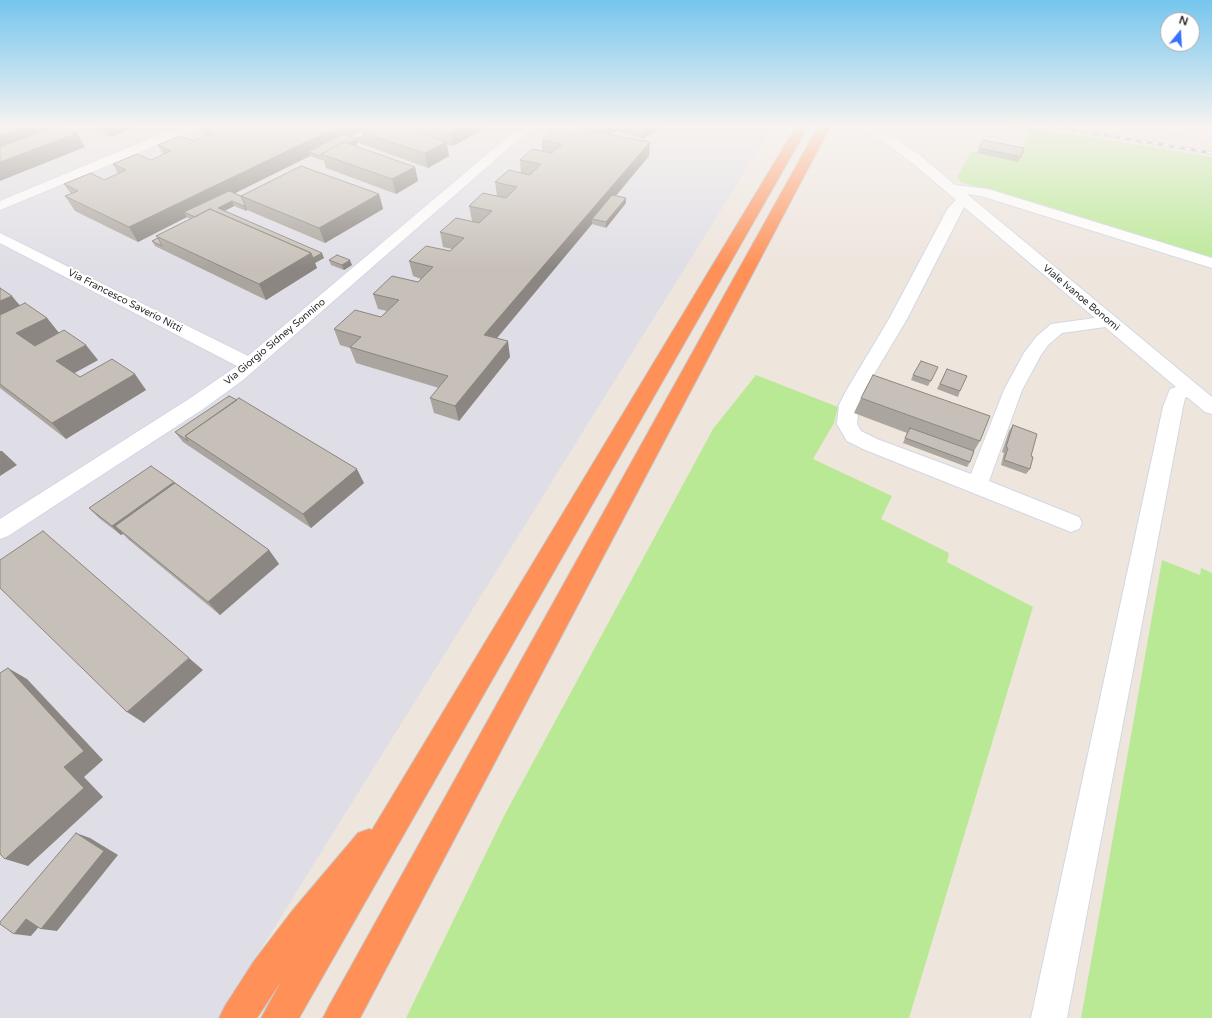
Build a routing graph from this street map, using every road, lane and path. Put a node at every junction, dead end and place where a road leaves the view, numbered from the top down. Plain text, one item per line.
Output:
1 (80, 173) edge
2 (475, 173) edge
3 (785, 173) edge
4 (788, 173) edge
5 (931, 173) edge
6 (950, 188) junction
7 (966, 202) junction
8 (0, 206) edge
9 (0, 237) edge
10 (1212, 263) edge
11 (1109, 321) junction
12 (250, 365) junction
13 (1189, 388) junction
14 (1212, 407) edge
15 (977, 485) junction
16 (1071, 523) dead end
17 (0, 530) edge
18 (431, 760) junction
19 (237, 1018) edge
20 (279, 1018) edge
21 (342, 1018) edge
22 (1049, 1018) edge

1 - 8 street
2 - 12 street, Via Giorgio Sidney Sonnino
3 - 18 highway
4 - 21 highway
5 - 6 street, Viale Ivanoe Bonomi
6 - 7 street, Viale Ivanoe Bonomi
6 - 10 street
7 - 11 street, Viale Ivanoe Bonomi
7 - 15 street
9 - 12 street, Via Francesco Saverio Nitti
11 - 13 street, Viale Ivanoe Bonomi
11 - 15 street
12 - 17 street, Via Giorgio Sidney Sonnino
13 - 14 street, Viale Ivanoe Bonomi
13 - 22 street
15 - 16 street
18 - 19 highway
18 - 20 highway

